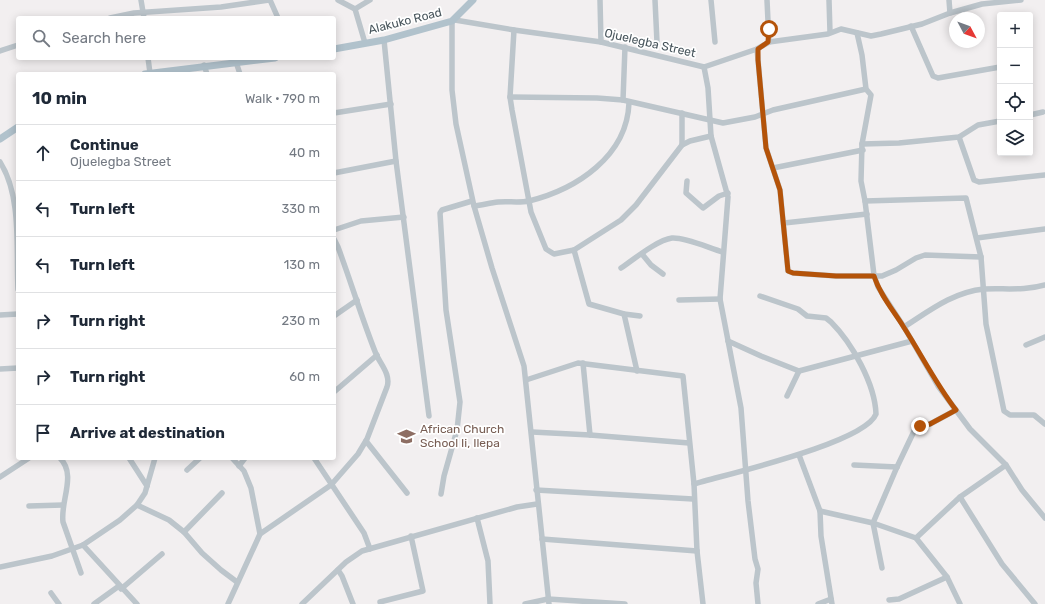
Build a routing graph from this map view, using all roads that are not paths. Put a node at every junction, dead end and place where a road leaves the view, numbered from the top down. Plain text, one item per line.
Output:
1 (141, 0) edge
2 (270, 0) edge
3 (338, 0) edge
4 (370, 0) edge
5 (474, 0) edge
6 (600, 0) edge
7 (655, 0) edge
8 (711, 0) edge
9 (766, 0) edge
10 (829, 0) edge
11 (948, 0) edge
12 (1018, 0) edge
13 (354, 9) junction
14 (950, 12) edge
15 (954, 12) edge
16 (949, 13) edge
17 (143, 15) edge
18 (132, 16) edge
19 (277, 16) edge
20 (454, 20) junction
21 (911, 26) junction
22 (514, 30) junction
23 (830, 32) junction
24 (857, 33) junction
25 (384, 40) junction
26 (601, 42) junction
27 (656, 42) dead end
28 (715, 42) dead end
29 (768, 42) junction
30 (365, 43) junction
31 (16, 46) edge
32 (625, 47) junction
33 (336, 49) edge
34 (758, 49) junction
35 (0, 51) edge
36 (148, 60) edge
37 (256, 60) edge
38 (236, 62) junction
39 (204, 66) junction
40 (704, 67) junction
41 (997, 68) edge
42 (147, 72) edge
43 (161, 72) edge
44 (206, 72) edge
45 (239, 72) edge
46 (866, 89) junction
47 (510, 97) junction
48 (623, 100) junction
49 (629, 103) junction
50 (390, 104) junction
51 (682, 112) junction
52 (1043, 112) dead end
53 (336, 113) edge
54 (763, 114) junction
55 (1033, 114) edge
56 (710, 121) junction
57 (997, 122) edge
58 (16, 128) edge
59 (711, 136) junction
60 (959, 137) junction
61 (0, 139) edge
62 (682, 145) junction
63 (862, 147) junction
64 (396, 161) junction
65 (0, 162) edge
66 (773, 168) junction
67 (336, 173) edge
68 (1045, 175) edge
69 (687, 181) dead end
70 (728, 192) junction
71 (528, 201) junction
72 (865, 201) junction
73 (473, 203) junction
74 (867, 214) junction
75 (404, 217) junction
76 (784, 223) junction
77 (336, 229) edge
78 (1045, 229) edge
79 (16, 232) edge
80 (978, 238) junction
81 (336, 248) edge
82 (574, 250) junction
83 (723, 252) junction
84 (642, 254) junction
85 (981, 256) junction
86 (621, 268) dead end
87 (663, 274) dead end
88 (874, 276) junction
89 (1045, 285) edge
90 (983, 290) junction
91 (760, 296) dead end
92 (357, 300) junction
93 (679, 300) dead end
94 (720, 300) junction
95 (16, 314) edge
96 (624, 314) junction
97 (0, 315) edge
98 (336, 315) edge
99 (640, 316) dead end
100 (904, 327) junction
101 (1045, 337) edge
102 (728, 341) junction
103 (912, 341) junction
104 (1026, 345) dead end
105 (377, 355) junction
106 (855, 356) junction
107 (583, 363) junction
108 (16, 368) edge
109 (0, 369) edge
110 (637, 371) junction
111 (799, 371) junction
112 (526, 380) junction
113 (336, 390) edge
114 (787, 396) dead end
115 (956, 410) junction
116 (429, 416) dead end
117 (1045, 424) edge
118 (532, 432) junction
119 (590, 435) junction
120 (366, 441) junction
121 (689, 443) junction
122 (799, 455) junction
123 (26, 460) edge
124 (61, 460) edge
125 (130, 460) edge
126 (154, 460) edge
127 (198, 460) edge
128 (234, 460) edge
129 (244, 460) edge
130 (315, 460) edge
131 (854, 465) dead end
132 (1006, 465) junction
133 (239, 466) junction
134 (897, 467) junction
135 (747, 468) junction
136 (187, 470) dead end
137 (0, 477) edge
138 (694, 484) junction
139 (331, 485) junction
140 (147, 486) junction
141 (536, 490) junction
142 (222, 493) dead end
143 (407, 493) dead end
144 (441, 494) dead end
145 (960, 497) junction
146 (693, 499) junction
147 (538, 504) junction
148 (63, 505) junction
149 (137, 505) junction
150 (29, 506) dead end
151 (820, 512) junction
152 (477, 518) junction
153 (1045, 518) edge
154 (873, 523) junction
155 (184, 532) junction
156 (260, 534) junction
157 (411, 536) junction
158 (916, 538) junction
159 (542, 539) junction
160 (83, 545) junction
161 (71, 549) junction
162 (370, 549) junction
163 (696, 550) junction
164 (162, 554) dead end
165 (0, 567) edge
166 (882, 568) dead end
167 (338, 570) junction
168 (80, 572) dead end
169 (947, 576) junction
170 (237, 582) junction
171 (120, 587) junction
172 (51, 593) dead end
173 (889, 600) dead end
174 (380, 602) dead end
175 (548, 602) edge
176 (832, 602) edge
177 (59, 604) edge
178 (94, 604) edge
179 (137, 604) edge
180 (228, 604) edge
181 (302, 604) edge
182 (353, 604) edge
183 (490, 604) edge
184 (525, 604) edge
185 (608, 604) edge
186 (625, 604) edge
187 (703, 604) edge
188 (758, 604) edge
189 (818, 604) edge
190 (960, 604) edge
191 (1035, 604) edge

1 - 17 street
2 - 17 street
2 - 19 street
3 - 13 street
4 - 13 street
5 - 20 main road, Alakuko Road
6 - 26 street
7 - 27 street
8 - 28 street
9 - 29 street
10 - 23 street
11 - 14 street
12 - 15 street, Ojuelegba Street
13 - 30 street
16 - 21 street, Ojuelegba Street
17 - 18 street
20 - 22 street, Ojuelegba Street
20 - 25 main road, Alakuko Road
20 - 73 street
21 - 24 street, Ojuelegba Street
21 - 41 street
22 - 26 street, Ojuelegba Street
22 - 47 street
23 - 24 street, Ojuelegba Street
23 - 29 street, Ojuelegba Street
24 - 46 street
25 - 30 main road, Alakuko Road
25 - 50 street
26 - 32 street, Ojuelegba Street
29 - 34 street, Ojuelegba Street
30 - 33 main road, Alakuko Road
31 - 35 street
32 - 40 street, Ojuelegba Street
32 - 48 street
34 - 40 street, Ojuelegba Street
34 - 54 street
36 - 42 street
37 - 38 main road
38 - 39 main road
38 - 45 street
39 - 43 main road
39 - 44 street
40 - 56 street
46 - 54 street
46 - 63 street
47 - 48 street
47 - 71 street
48 - 49 street
49 - 51 street
49 - 71 street
50 - 53 street
50 - 64 street
51 - 56 street
51 - 62 street
52 - 55 street
54 - 56 street
54 - 66 street
56 - 59 street
57 - 60 street
58 - 61 main road
59 - 62 street
59 - 70 street
60 - 63 street
60 - 68 street
62 - 82 street
63 - 66 street
63 - 72 street
64 - 67 street
64 - 75 street
65 - 79 street
66 - 76 street
69 - 70 street
70 - 83 street
71 - 73 street
71 - 82 street
72 - 74 street
72 - 80 street
73 - 112 street
73 - 144 street
74 - 76 street
74 - 88 street
75 - 77 street
75 - 116 street
76 - 88 street
78 - 80 street
80 - 85 street
81 - 92 street
82 - 96 street
83 - 84 street
83 - 94 street
84 - 86 street
84 - 87 street
85 - 88 street
85 - 90 street
88 - 100 street
89 - 90 street
90 - 100 street
90 - 117 street
91 - 106 street
92 - 98 street
92 - 105 street
93 - 94 street
94 - 102 street
95 - 97 street
96 - 99 street
96 - 110 street
100 - 103 street
101 - 104 street
102 - 111 street
102 - 135 street
103 - 106 street
103 - 115 street
105 - 113 street
105 - 120 street
106 - 111 street
106 - 122 street
107 - 110 street
107 - 112 street
107 - 119 street
108 - 109 street
110 - 121 street
111 - 114 street
112 - 118 street
115 - 132 street
115 - 134 street
118 - 119 street
118 - 141 street
119 - 121 street
120 - 139 street
120 - 143 street
121 - 138 street
122 - 135 street
122 - 151 street
123 - 137 street
124 - 148 street
125 - 140 street
126 - 140 street
127 - 136 street
128 - 133 street
129 - 133 street
130 - 139 street
131 - 134 street
132 - 145 street
132 - 153 street
133 - 156 street
134 - 154 street
135 - 138 street
135 - 188 street
138 - 146 street
139 - 156 street
139 - 162 street
140 - 149 street
141 - 146 street
141 - 147 street
142 - 155 street
145 - 158 street
145 - 191 street
146 - 163 street
147 - 152 street
147 - 159 street
148 - 150 street
148 - 161 street
149 - 155 street
149 - 160 street
151 - 154 street
151 - 176 street
152 - 157 street
152 - 183 street
154 - 158 street
154 - 166 street
155 - 170 street
156 - 170 street
157 - 162 street
157 - 174 street
158 - 169 street
159 - 163 street
159 - 175 street
160 - 161 street
160 - 171 street
161 - 165 street
161 - 168 street
162 - 167 street
163 - 187 street
164 - 171 street
167 - 181 street
167 - 182 street
169 - 173 street
169 - 190 street
170 - 180 street
171 - 178 street
171 - 179 street
172 - 177 street
175 - 184 street
175 - 185 street
176 - 189 street
185 - 186 street

